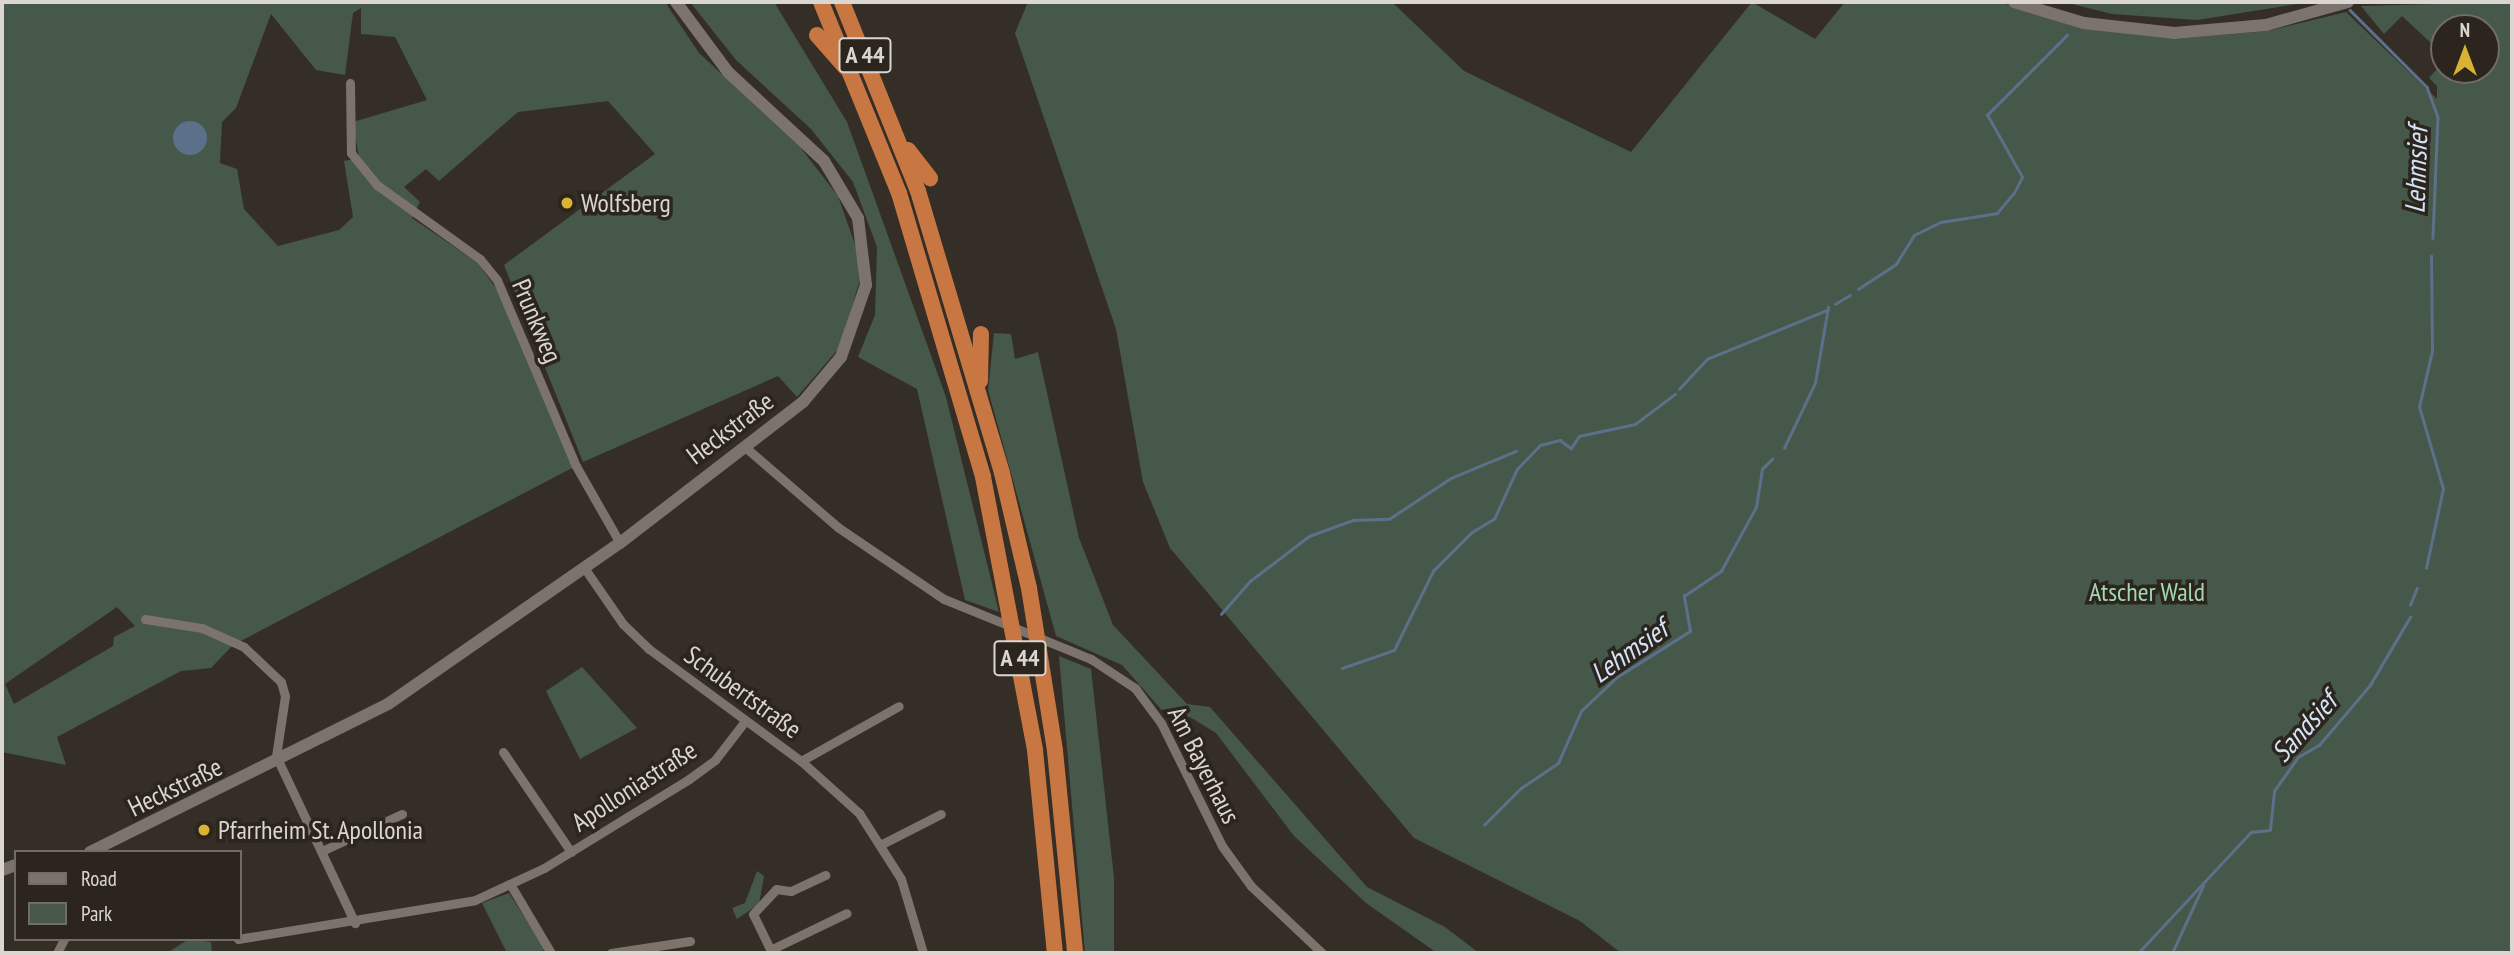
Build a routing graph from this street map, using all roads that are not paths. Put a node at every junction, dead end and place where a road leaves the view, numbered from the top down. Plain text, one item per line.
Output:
1 (676, 2) edge
2 (821, 2) edge
3 (842, 2) edge
4 (2014, 2) edge
5 (2348, 2) edge
6 (817, 35) dead end
7 (854, 76) junction
8 (351, 82) dead end
9 (896, 134) junction
10 (930, 178) dead end
11 (981, 334) dead end
12 (979, 391) junction
13 (745, 447) junction
14 (620, 543) junction
15 (585, 569) junction
16 (145, 619) dead end
17 (899, 706) dead end
18 (745, 721) junction
19 (503, 752) dead end
20 (801, 761) junction
21 (279, 762) junction
22 (402, 814) dead end
23 (941, 814) dead end
24 (882, 844) junction
25 (94, 850) edge
26 (324, 850) junction
27 (571, 852) junction
28 (826, 874) dead end
29 (510, 884) junction
30 (847, 913) dead end
31 (355, 923) junction
32 (242, 938) edge
33 (690, 941) dead end
34 (771, 951) edge
35 (551, 953) edge
36 (611, 953) edge
37 (923, 953) edge
38 (1055, 953) edge
39 (1075, 953) edge
40 (1322, 953) edge

1 - 13 main road, Heckstraße
2 - 7 highway, A 44
3 - 9 highway, A 44
4 - 5 main road
6 - 7 highway
7 - 38 highway, A 44
8 - 14 street, Prunkweg
9 - 10 highway
9 - 12 highway, A 44
11 - 12 highway
12 - 39 highway, A 44
13 - 14 main road, Heckstraße
13 - 40 street, Am Bayerhaus
14 - 15 main road, Heckstraße
15 - 18 street, Schubertstraße
15 - 21 main road, Heckstraße
16 - 21 street
17 - 20 street
18 - 20 street, Schubertstraße
18 - 27 street, Apolloniastraße
19 - 27 street, Apolloniastraße
20 - 24 street, Schubertstraße
21 - 25 main road, Heckstraße
21 - 26 street
22 - 26 street
23 - 24 street
24 - 37 street, Schubertstraße
26 - 31 street
27 - 29 street, Apolloniastraße
28 - 34 street
29 - 31 street, Apolloniastraße
29 - 35 street
30 - 34 street
31 - 32 street, Apolloniastraße
33 - 36 street

